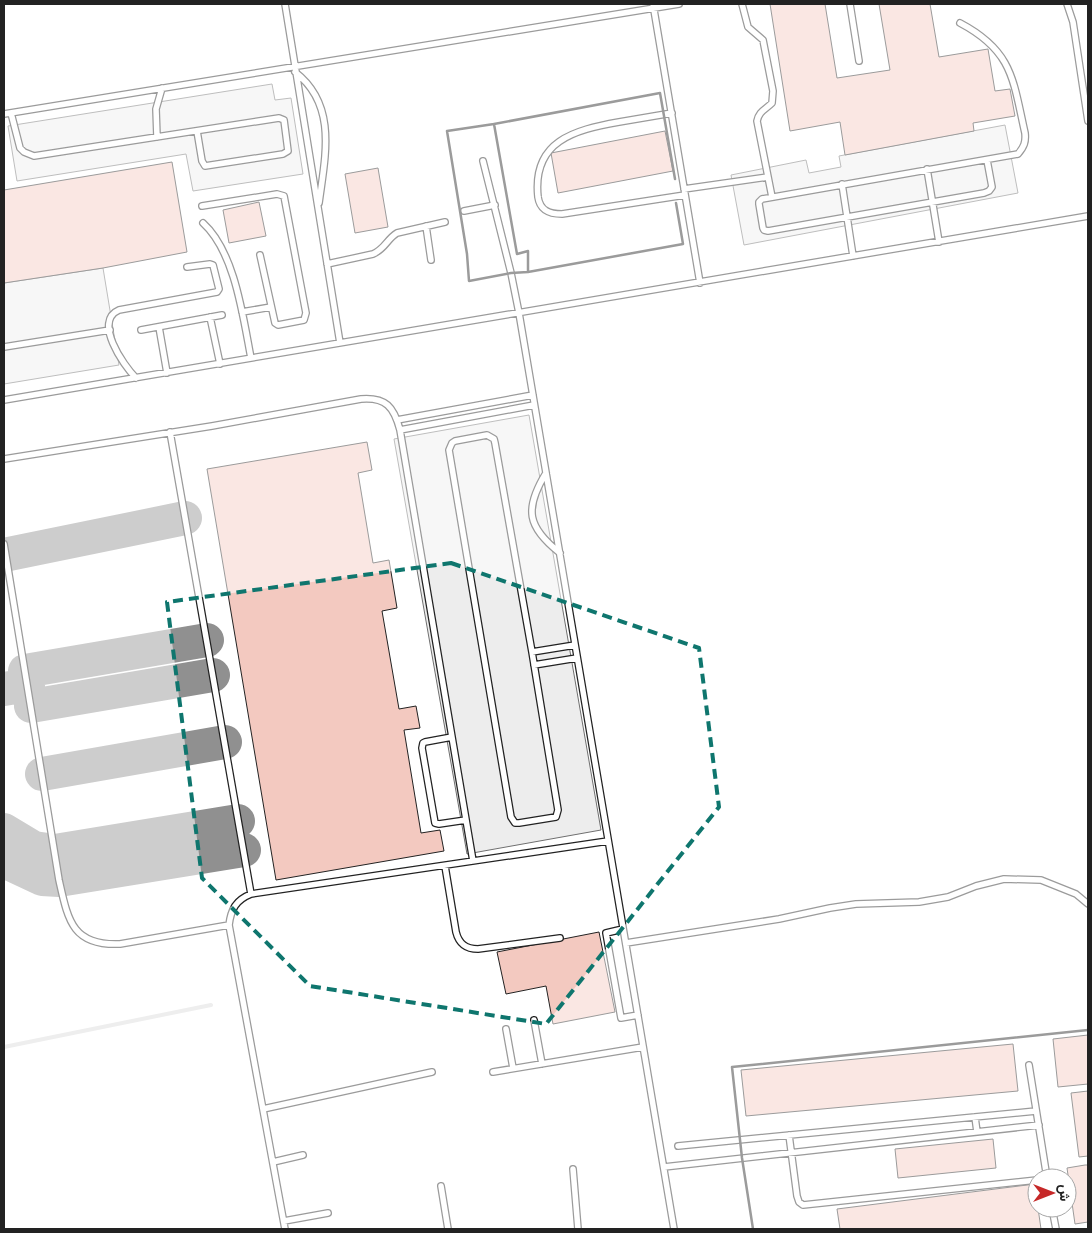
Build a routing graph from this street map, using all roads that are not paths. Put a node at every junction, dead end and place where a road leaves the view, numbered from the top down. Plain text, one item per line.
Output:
1 (285, 4) edge
2 (679, 4) edge
3 (742, 4) edge
4 (850, 4) edge
5 (1068, 4) edge
6 (653, 6) edge
7 (960, 23) dead end
8 (859, 61) dead end
9 (295, 69) junction
10 (162, 88) junction
11 (11, 113) junction
12 (672, 113) junction
13 (4, 114) edge
14 (1088, 120) edge
15 (197, 131) junction
16 (157, 137) junction
17 (987, 160) junction
18 (483, 161) dead end
19 (927, 170) junction
20 (768, 177) junction
21 (842, 184) junction
22 (685, 192) junction
23 (772, 197) junction
24 (932, 202) junction
25 (494, 205) junction
26 (202, 206) dead end
27 (318, 210) junction
28 (464, 211) dead end
29 (1088, 216) edge
30 (847, 217) junction
31 (445, 222) dead end
32 (203, 223) dead end
33 (426, 226) junction
34 (939, 242) junction
35 (260, 255) dead end
36 (853, 256) junction
37 (431, 260) dead end
38 (327, 264) junction
39 (187, 267) dead end
40 (700, 282) junction
41 (270, 307) junction
42 (242, 312) junction
43 (519, 313) junction
44 (222, 315) dead end
45 (210, 317) junction
46 (158, 327) junction
47 (110, 330) junction
48 (141, 330) dead end
49 (340, 343) junction
50 (4, 347) edge
51 (251, 358) junction
52 (220, 364) junction
53 (166, 372) junction
54 (136, 378) junction
55 (532, 394) junction
56 (4, 400) edge
57 (534, 405) junction
58 (397, 420) junction
59 (400, 430) junction
60 (170, 432) junction
61 (4, 459) edge
62 (546, 473) junction
63 (4, 544) edge
64 (560, 553) junction
65 (575, 645) junction
66 (532, 652) junction
67 (577, 658) junction
68 (534, 665) junction
69 (452, 738) junction
70 (466, 820) junction
71 (608, 842) junction
72 (474, 862) junction
73 (445, 866) junction
74 (251, 894) junction
75 (1088, 904) edge
76 (229, 925) junction
77 (623, 929) junction
78 (560, 938) dead end
79 (626, 943) junction
80 (638, 1016) junction
81 (534, 1020) dead end
82 (506, 1029) dead end
83 (644, 1047) junction
84 (542, 1064) junction
85 (1029, 1064) dead end
86 (513, 1068) junction
87 (432, 1072) dead end
88 (493, 1072) dead end
89 (263, 1109) junction
90 (1036, 1111) junction
91 (975, 1117) junction
92 (1039, 1125) junction
93 (977, 1132) junction
94 (789, 1135) junction
95 (678, 1146) dead end
96 (792, 1152) junction
97 (303, 1155) dead end
98 (273, 1162) junction
99 (573, 1168) dead end
100 (664, 1168) junction
101 (1045, 1168) edge
102 (1027, 1181) edge
103 (441, 1186) dead end
104 (328, 1212) dead end
105 (284, 1221) junction
106 (285, 1229) edge
107 (448, 1229) edge
108 (578, 1229) edge
109 (674, 1229) edge

1 - 9 lane
2 - 6 lane
3 - 20 lane
4 - 8 lane
5 - 14 lane
6 - 9 lane
6 - 12 lane
7 - 17 lane
9 - 10 lane
9 - 27 lane
9 - 27 lane
10 - 11 lane
10 - 16 lane
11 - 13 lane
11 - 16 lane
12 - 22 lane
12 - 22 lane
15 - 15 lane
15 - 16 lane
17 - 19 lane
17 - 24 lane
18 - 25 lane
19 - 21 lane
19 - 24 lane
20 - 22 lane
20 - 23 lane
21 - 23 lane
21 - 30 lane
22 - 40 lane
23 - 30 lane
24 - 30 lane
24 - 34 lane
25 - 28 lane
25 - 43 lane
26 - 41 lane
27 - 38 lane
29 - 34 lane
30 - 36 lane
31 - 33 lane
32 - 42 lane
33 - 37 lane
33 - 38 lane
34 - 36 lane
35 - 41 lane
36 - 40 lane
38 - 49 lane
39 - 47 lane
40 - 43 lane
41 - 42 lane
42 - 51 lane
43 - 49 lane
43 - 55 lane
44 - 45 lane
45 - 46 lane
45 - 52 lane
46 - 48 lane
46 - 53 lane
47 - 50 lane
47 - 54 lane
49 - 51 lane
51 - 52 lane
52 - 53 lane
53 - 54 lane
54 - 56 lane
55 - 57 lane
55 - 58 lane
57 - 59 lane
57 - 62 lane
58 - 59 lane
58 - 60 lane
59 - 69 lane
60 - 61 lane
60 - 74 lane
62 - 64 lane
62 - 64 lane
63 - 76 lane
64 - 65 lane
65 - 66 lane
65 - 67 lane
66 - 68 lane
66 - 68 lane
67 - 68 lane
67 - 71 lane
69 - 70 lane
69 - 70 lane
70 - 72 lane
71 - 72 lane
71 - 77 lane
72 - 73 lane
73 - 74 lane
73 - 78 lane
74 - 76 lane
75 - 79 lane
76 - 89 lane
77 - 79 lane
77 - 80 lane
79 - 80 lane
80 - 83 lane
81 - 84 lane
82 - 86 lane
83 - 84 lane
83 - 100 lane
84 - 86 lane
85 - 90 lane
86 - 88 lane
87 - 89 lane
89 - 98 lane
90 - 91 lane
90 - 92 lane
91 - 93 lane
91 - 94 lane
92 - 93 lane
92 - 101 lane
93 - 96 lane
94 - 95 lane
94 - 96 lane
96 - 100 lane
96 - 102 lane
97 - 98 lane
98 - 105 lane
99 - 108 lane
100 - 109 lane
103 - 107 lane
104 - 105 lane
105 - 106 lane

